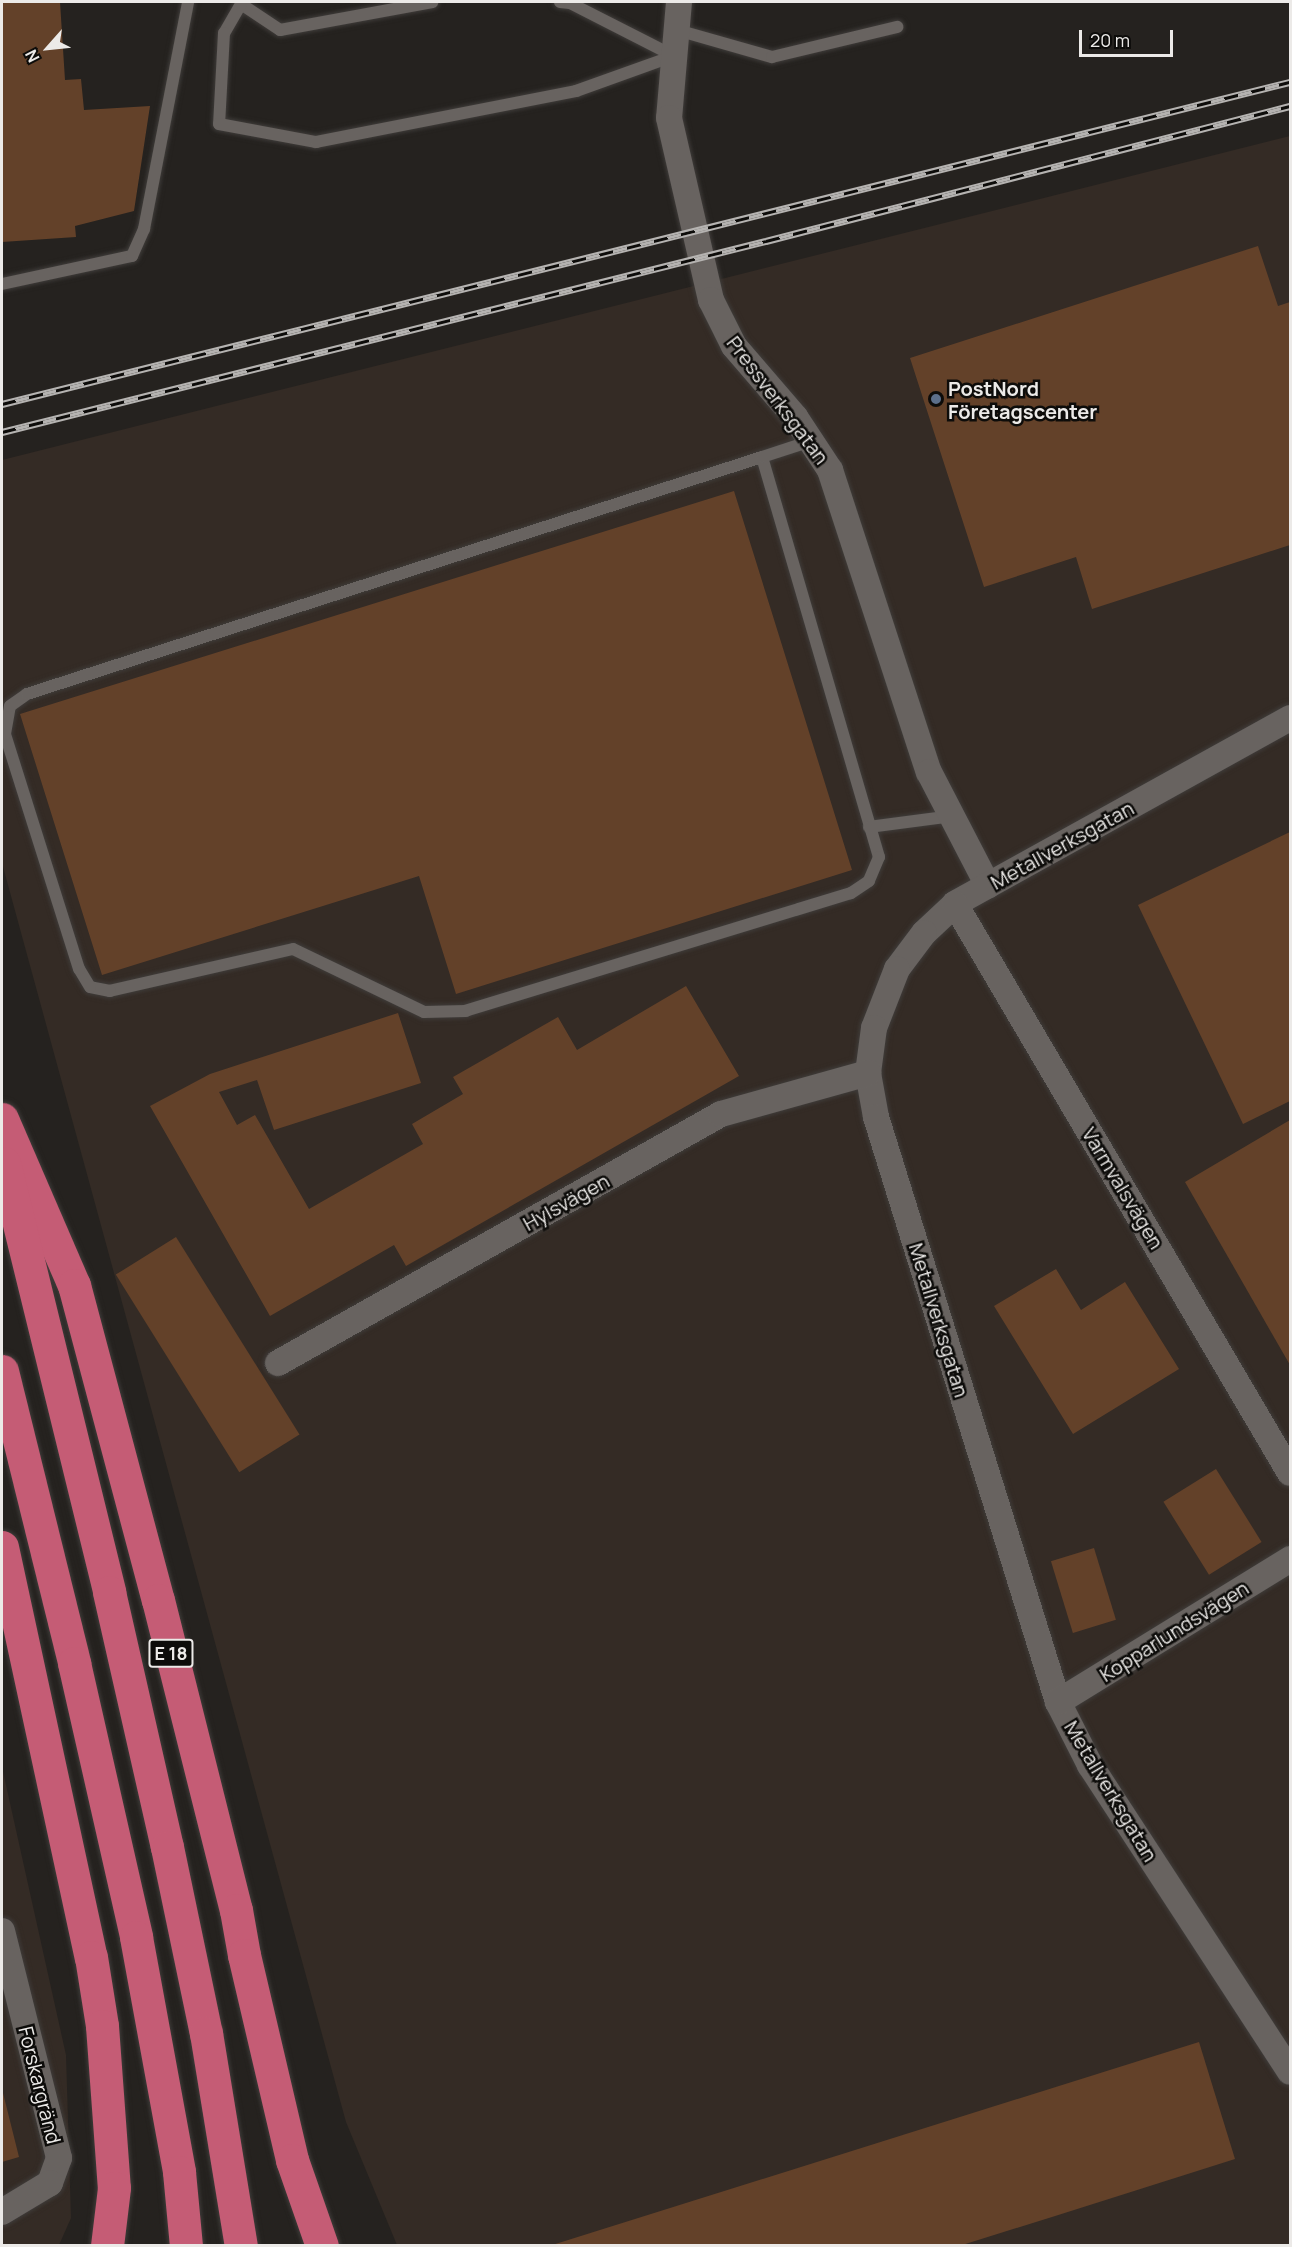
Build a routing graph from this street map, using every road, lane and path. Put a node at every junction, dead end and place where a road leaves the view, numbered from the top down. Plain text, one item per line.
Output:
1 (188, 2) edge
2 (432, 2) edge
3 (560, 2) edge
4 (679, 2) edge
5 (242, 3) edge
6 (897, 27) dead end
7 (677, 30) junction
8 (674, 56) junction
9 (2, 284) edge
10 (811, 441) junction
11 (762, 457) junction
12 (1290, 718) edge
13 (952, 816) junction
14 (869, 827) junction
15 (988, 886) junction
16 (955, 904) junction
17 (868, 1073) junction
18 (2, 1119) edge
19 (2, 1154) edge
20 (278, 1364) dead end
21 (2, 1371) edge
22 (1290, 1473) edge
23 (2, 1546) edge
24 (1290, 1559) edge
25 (1058, 1702) junction
26 (2, 1931) edge
27 (1290, 2072) edge
28 (2, 2212) edge
29 (107, 2246) edge
30 (186, 2246) edge
31 (241, 2246) edge
32 (322, 2246) edge

1 - 9 lane
2 - 5 lane
3 - 8 lane
4 - 7 street, Pressverksgatan
5 - 8 lane
6 - 7 lane
7 - 8 street, Pressverksgatan
8 - 10 street, Pressverksgatan
10 - 11 lane
10 - 13 street, Pressverksgatan
11 - 14 lane
11 - 14 lane
12 - 15 street, Metallverksgatan
13 - 14 lane
13 - 15 street, Pressverksgatan
15 - 16 street, Metallverksgatan
16 - 17 street, Metallverksgatan
16 - 22 street, Varmvalsvägen
17 - 20 street, Hylsvägen
17 - 25 street, Metallverksgatan
18 - 32 highway, E 18
19 - 31 highway, E 18
21 - 30 highway
23 - 29 highway
24 - 25 street, Kopparlundsvägen
25 - 27 street, Metallverksgatan
26 - 28 street, Forskargränd

